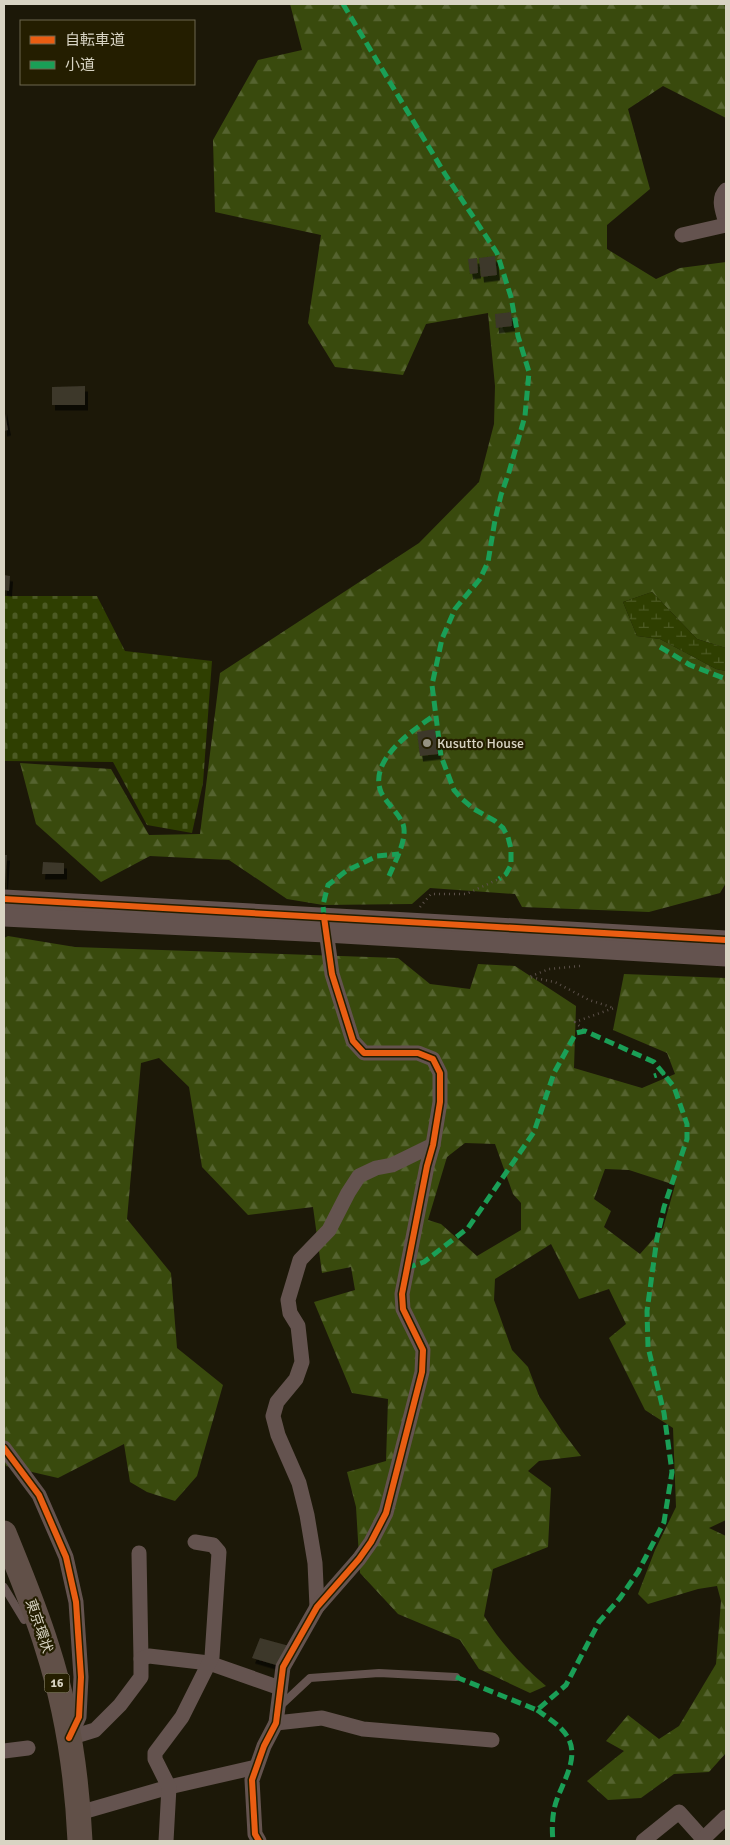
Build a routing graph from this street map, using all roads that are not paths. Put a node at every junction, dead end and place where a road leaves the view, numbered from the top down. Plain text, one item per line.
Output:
1 (726, 190) edge
2 (726, 224) edge
3 (682, 235) dead end
4 (4, 899) edge
5 (4, 917) edge
6 (325, 925) junction
7 (726, 940) edge
8 (726, 956) edge
9 (433, 1145) junction
10 (4, 1448) edge
11 (4, 1533) edge
12 (195, 1542) dead end
13 (139, 1553) dead end
14 (4, 1587) edge
15 (318, 1607) junction
16 (37, 1617) junction
17 (141, 1659) junction
18 (209, 1663) junction
19 (456, 1677) dead end
20 (280, 1688) junction
21 (277, 1716) junction
22 (69, 1738) junction
23 (492, 1740) dead end
24 (28, 1748) dead end
25 (4, 1751) edge
26 (256, 1767) junction
27 (169, 1787) junction
28 (79, 1812) junction
29 (726, 1817) edge
30 (704, 1840) edge
31 (80, 1841) edge
32 (166, 1841) edge
33 (259, 1841) edge
34 (643, 1841) edge

1 - 2 street
2 - 3 street
4 - 6 street
5 - 6 street
6 - 7 street
6 - 8 street
6 - 9 street
9 - 15 street
9 - 15 street
10 - 22 street
11 - 16 highway, 東京環状 / 16
12 - 18 street
13 - 17 street
14 - 16 lane
15 - 20 street
16 - 22 highway, 東京環状 / 16
17 - 18 street
17 - 22 street
18 - 20 street
18 - 27 street
19 - 21 lane
20 - 21 street
21 - 23 street
21 - 26 street
22 - 28 highway, 東京環状 / 16
24 - 25 street
26 - 27 street
26 - 33 street
27 - 28 street
27 - 32 street
28 - 31 highway, 東京環状 / 16
29 - 30 street
30 - 34 street

